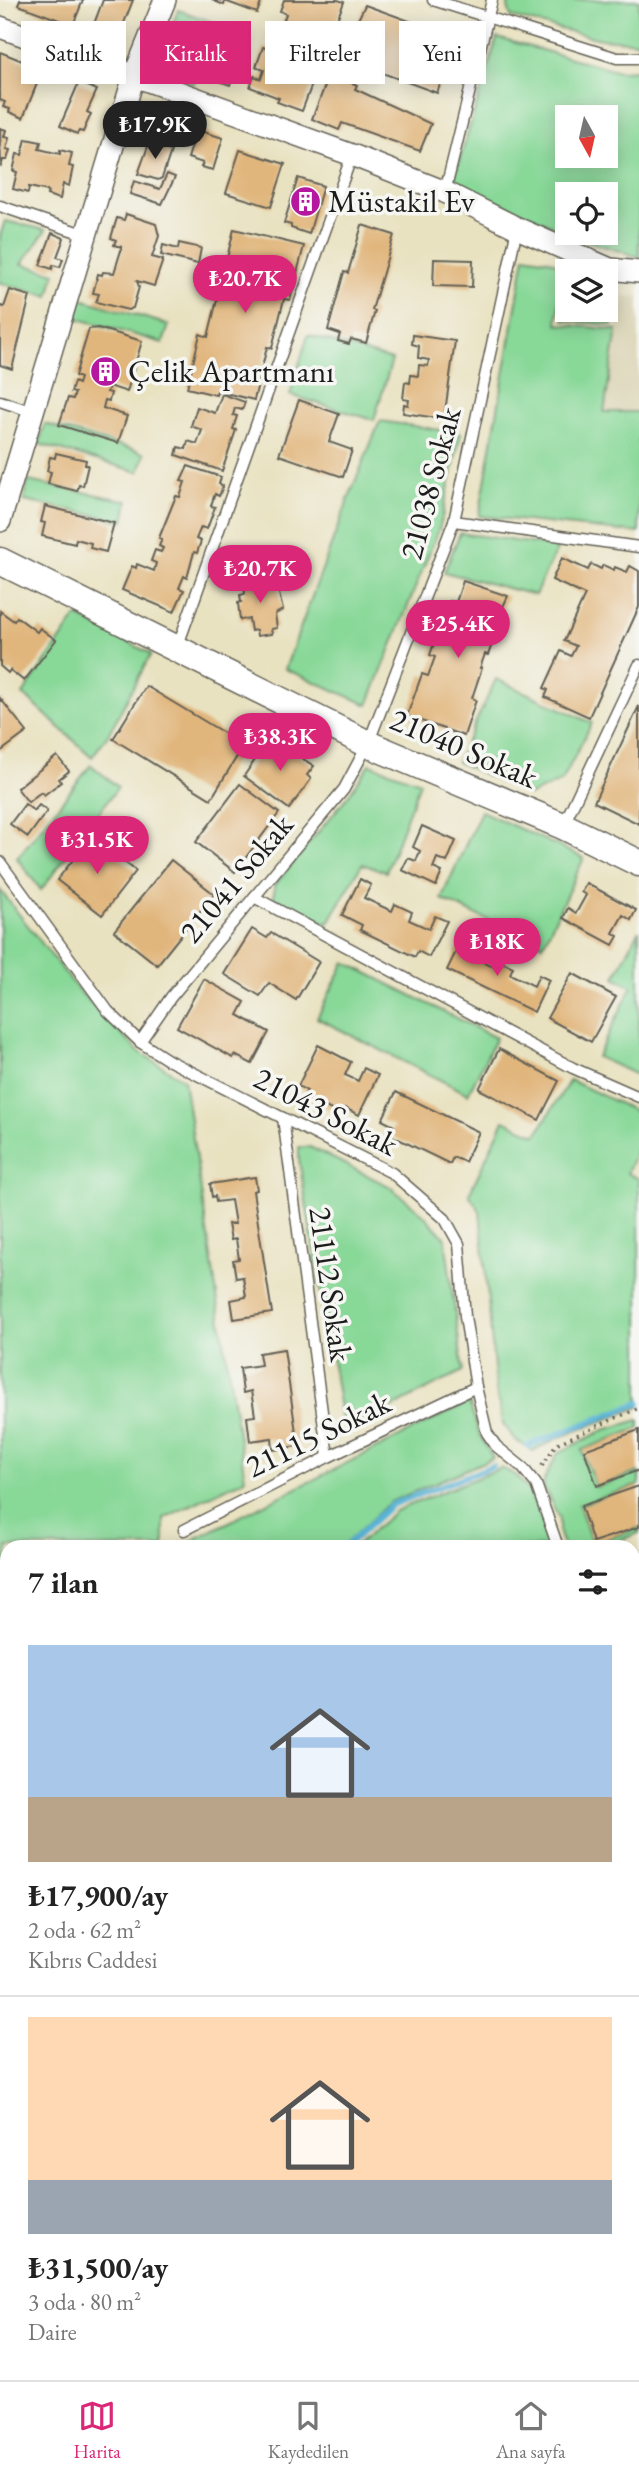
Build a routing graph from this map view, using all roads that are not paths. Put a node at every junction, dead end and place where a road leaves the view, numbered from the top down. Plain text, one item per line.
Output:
1 (165, 0) edge
2 (433, 0) edge
3 (492, 0) edge
4 (487, 18) junction
5 (0, 27) edge
6 (639, 58) edge
7 (134, 76) junction
8 (352, 155) junction
9 (445, 192) junction
10 (0, 206) edge
11 (517, 228) junction
12 (86, 235) junction
13 (639, 272) edge
14 (0, 401) edge
15 (33, 412) junction
16 (454, 521) junction
17 (0, 522) edge
18 (639, 547) edge
19 (0, 561) edge
20 (176, 650) junction
21 (639, 665) edge
22 (368, 744) junction
23 (563, 827) junction
24 (0, 862) edge
25 (639, 863) edge
26 (254, 897) junction
27 (140, 1042) junction
28 (639, 1097) edge
29 (283, 1118) junction
30 (476, 1387) junction
31 (328, 1457) junction
32 (184, 1530) dead end
33 (556, 1540) edge

1 - 7 street
2 - 4 lane
3 - 4 lane
4 - 6 lane
4 - 9 lane
5 - 7 street
7 - 8 street
7 - 12 street
8 - 9 street
8 - 20 lane
9 - 11 street
10 - 12 lane
11 - 13 street
11 - 16 lane, 21038 Sokak
12 - 15 street
14 - 15 lane
15 - 17 street
16 - 18 lane
16 - 22 lane, 21038 Sokak
19 - 20 street, 21040 Sokak
20 - 22 street, 21040 Sokak
21 - 23 lane
22 - 23 street, 21040 Sokak
22 - 26 lane, 21041 Sokak
23 - 25 street, 21040 Sokak
24 - 27 lane, 21043 Sokak
26 - 27 lane, 21041 Sokak
26 - 28 lane
27 - 29 lane, 21043 Sokak
29 - 30 lane, 21043 Sokak
29 - 31 lane, 21112 Sokak
30 - 31 lane, 21115 Sokak
30 - 33 lane, 21043 Sokak
31 - 32 lane, 21115 Sokak

